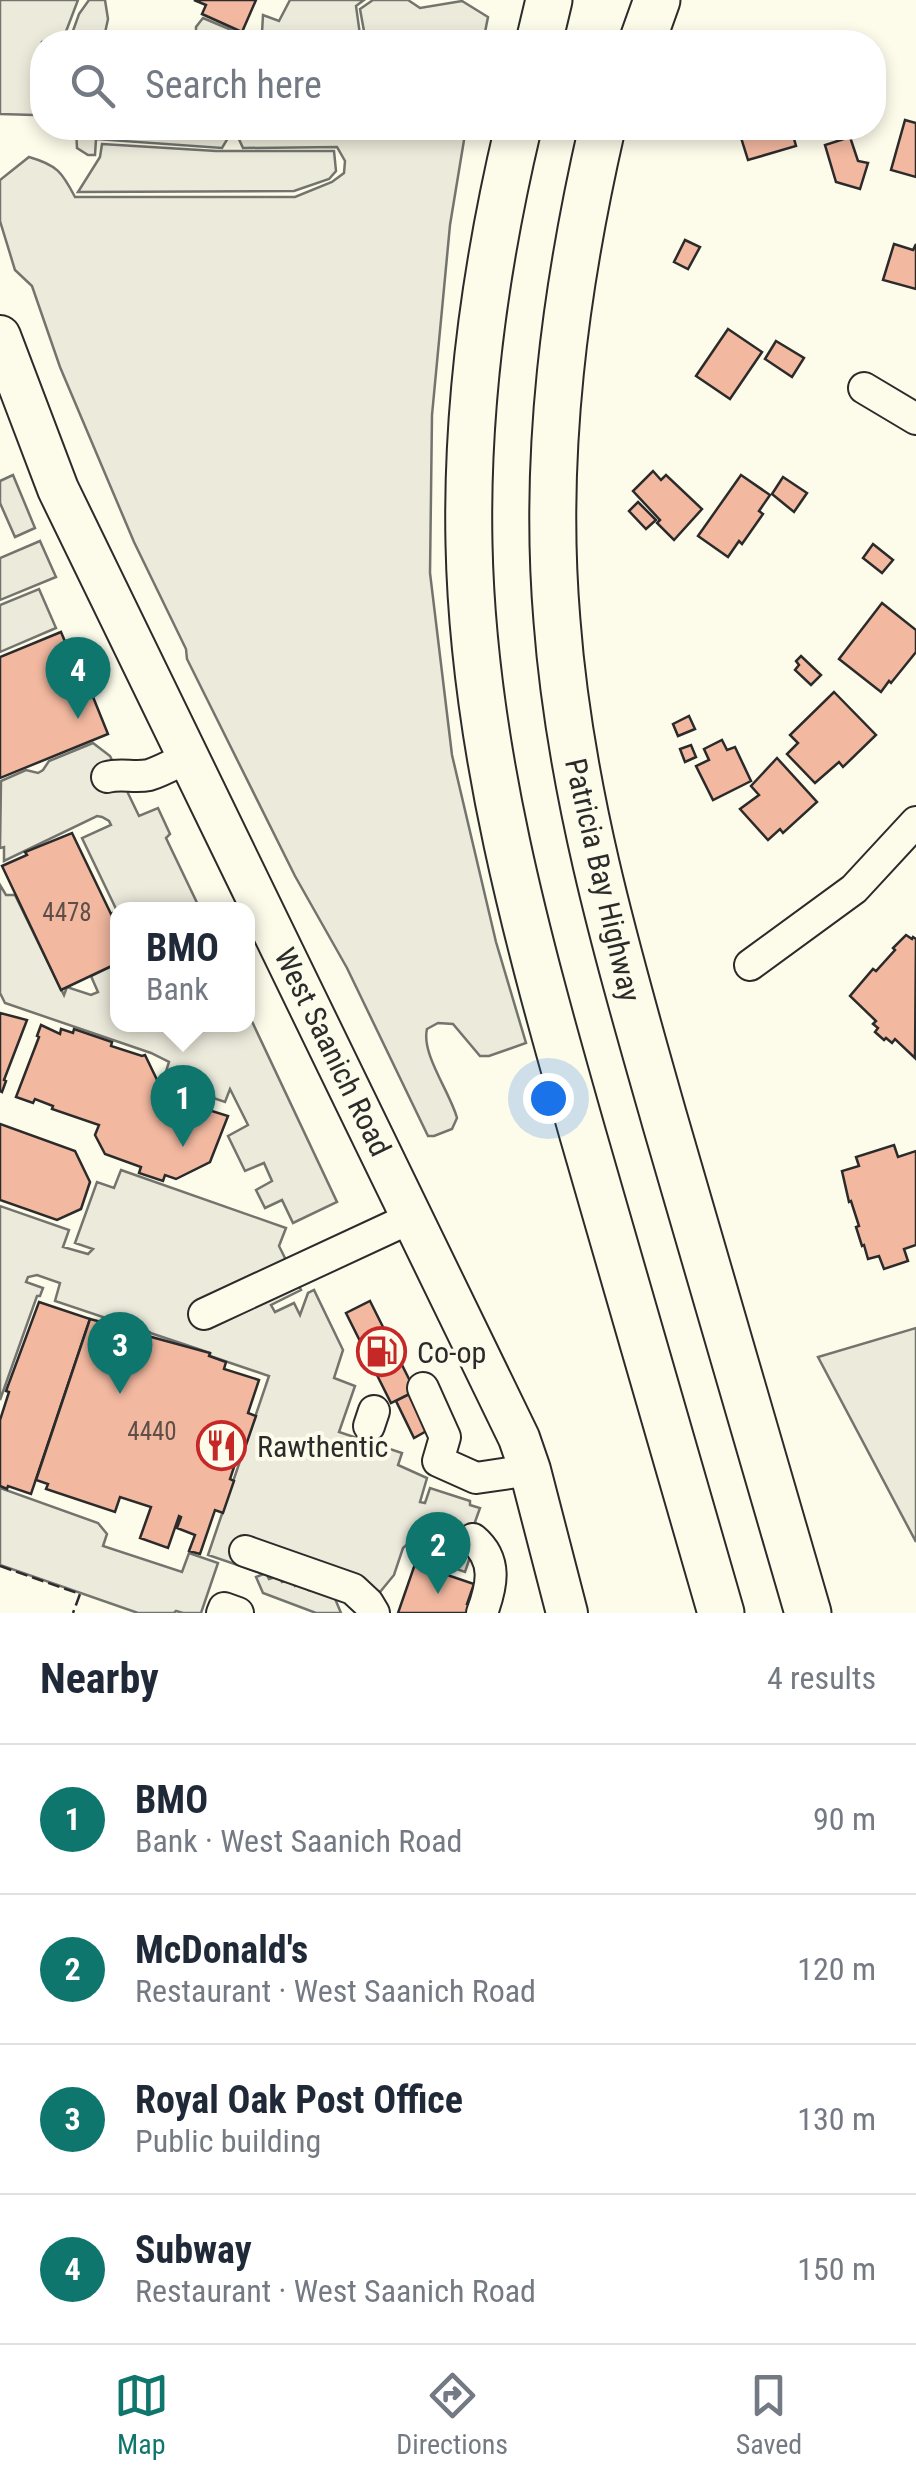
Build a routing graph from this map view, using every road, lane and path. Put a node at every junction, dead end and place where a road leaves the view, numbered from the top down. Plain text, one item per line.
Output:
1 (520, 0) edge
2 (549, 0) edge
3 (634, 0) edge
4 (657, 0) edge
5 (513, 30) edge
6 (541, 30) edge
7 (626, 30) edge
8 (646, 30) edge
9 (490, 140) edge
10 (516, 140) edge
11 (599, 140) edge
12 (606, 140) edge
13 (588, 188) junction
14 (0, 336) edge
15 (864, 388) dead end
16 (916, 419) edge
17 (474, 638) junction
18 (188, 758) junction
19 (107, 777) dead end
20 (916, 822) edge
21 (750, 965) dead end
22 (414, 1216) junction
23 (204, 1314) dead end
24 (422, 1388) dead end
25 (530, 1470) junction
26 (473, 1539) dead end
27 (244, 1551) dead end
28 (809, 1600) edge
29 (222, 1613) edge
30 (238, 1613) edge
31 (374, 1613) edge
32 (482, 1613) edge
33 (567, 1613) edge
34 (721, 1613) edge

1 - 5 highway
2 - 6 highway
3 - 7 highway
4 - 8 highway
9 - 17 highway
10 - 17 highway
11 - 13 highway, Patricia Bay Highway
12 - 13 highway
13 - 28 highway, Patricia Bay Highway
14 - 18 main road, West Saanich Road
15 - 16 street
17 - 34 highway
18 - 19 street
18 - 22 main road, West Saanich Road
20 - 21 street
22 - 23 street
22 - 25 main road, West Saanich Road
24 - 25 street
25 - 33 main road, West Saanich Road
26 - 32 street
27 - 31 street
29 - 30 street

